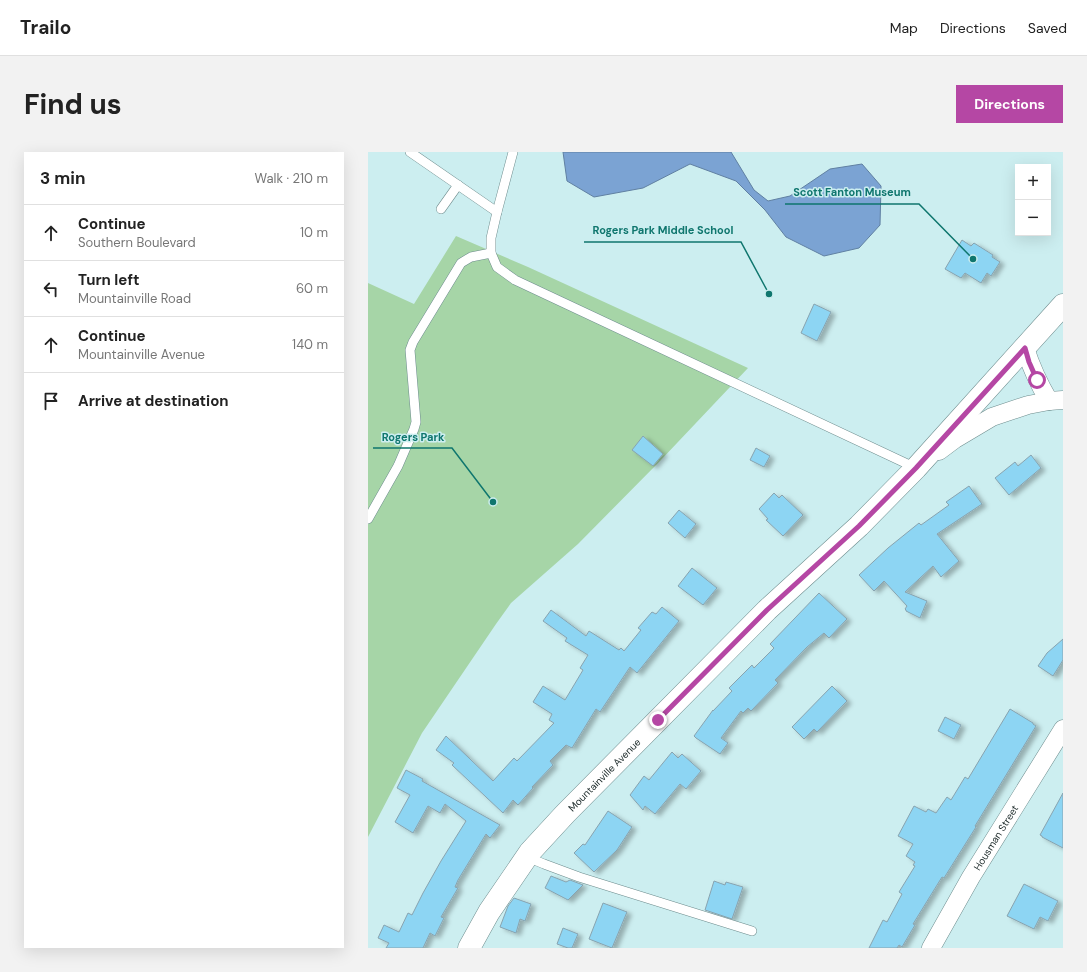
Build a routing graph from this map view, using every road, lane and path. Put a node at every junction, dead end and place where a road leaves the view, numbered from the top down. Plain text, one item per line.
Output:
1 (410, 152) edge
2 (513, 152) edge
3 (458, 185) junction
4 (441, 209) dead end
5 (497, 212) junction
6 (491, 253) junction
7 (1063, 305) edge
8 (1025, 348) junction
9 (1056, 401) edge
10 (916, 468) junction
11 (368, 519) edge
12 (1063, 729) edge
13 (527, 857) junction
14 (752, 931) dead end
15 (469, 948) edge
16 (931, 948) edge

1 - 3 lane
2 - 5 lane
3 - 4 lane
3 - 5 lane
5 - 6 lane
6 - 10 lane
6 - 11 lane
7 - 8 street, Mountainville Avenue
8 - 9 street
8 - 10 street, Mountainville Avenue
9 - 10 street
10 - 13 street, Mountainville Avenue
12 - 16 street, Housman Street
13 - 14 lane
13 - 15 street, Mountainville Avenue

